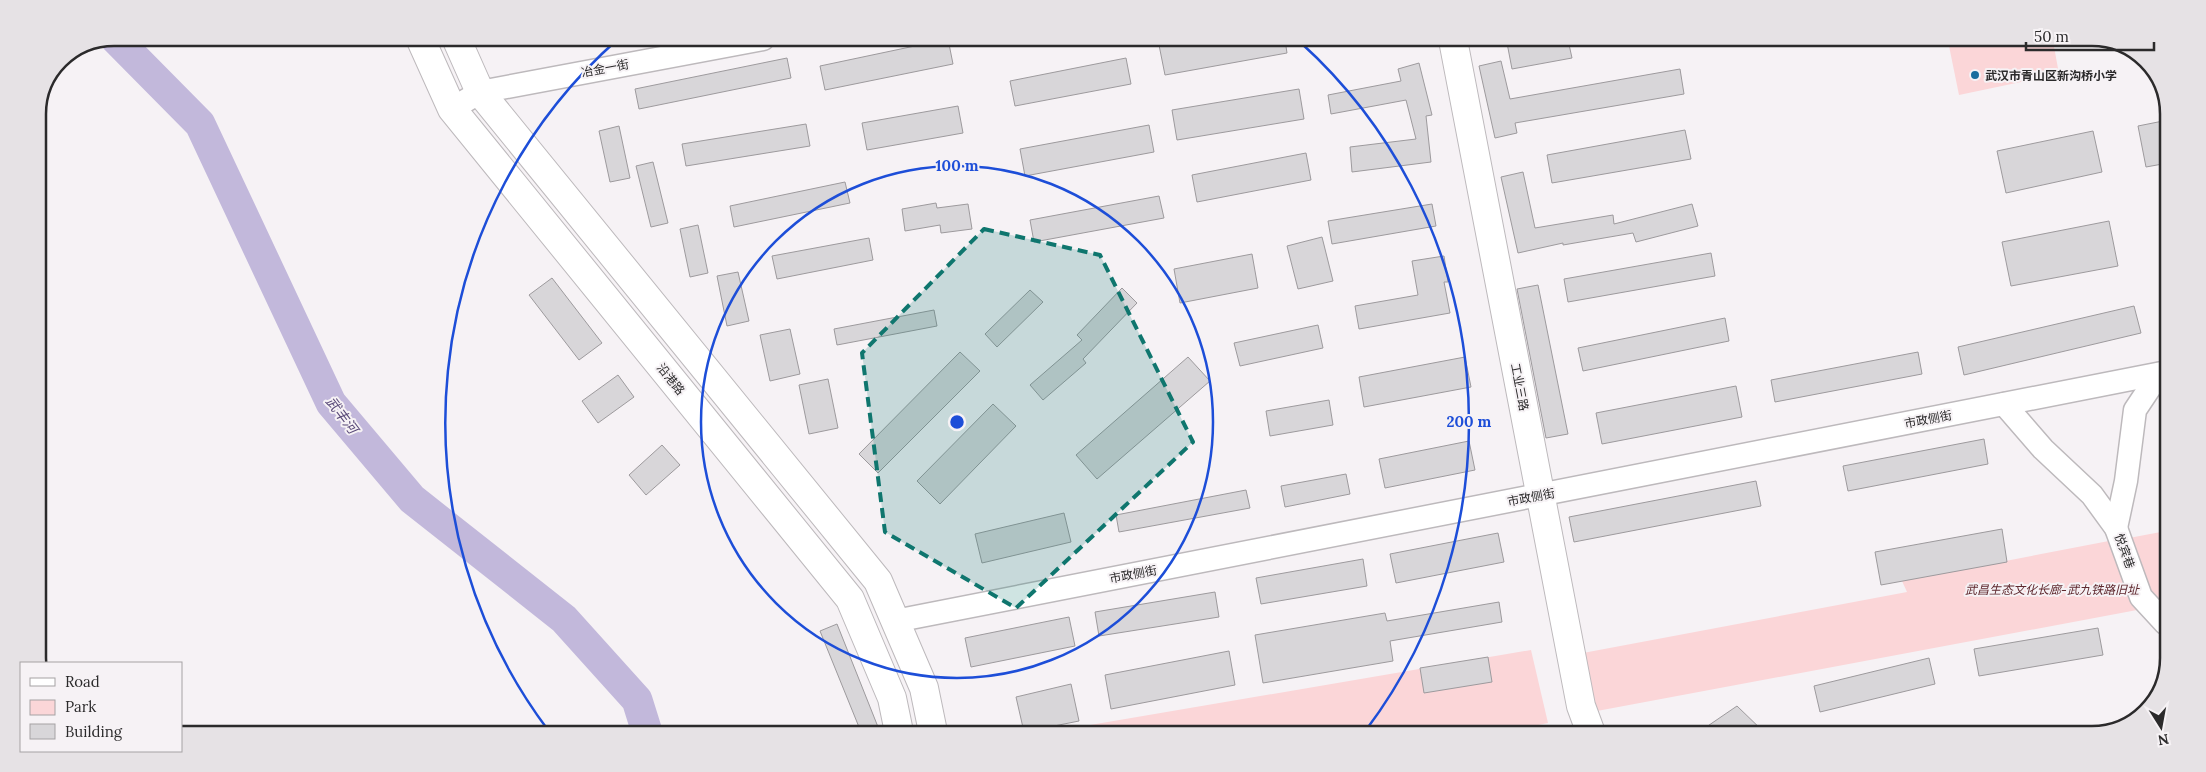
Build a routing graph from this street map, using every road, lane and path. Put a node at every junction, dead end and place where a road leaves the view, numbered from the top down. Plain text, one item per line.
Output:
1 (424, 46) edge
2 (460, 46) edge
3 (726, 46) edge
4 (1454, 46) edge
5 (480, 92) junction
6 (452, 109) junction
7 (2160, 374) edge
8 (2160, 377) edge
9 (2004, 404) junction
10 (767, 445) junction
11 (741, 465) junction
12 (1540, 495) junction
13 (2116, 528) junction
14 (2160, 618) edge
15 (895, 621) junction
16 (898, 726) edge
17 (932, 726) edge
18 (1588, 726) edge

1 - 6 main road, 沿港路
2 - 5 main road
3 - 5 street, 冶金一街
4 - 12 main road, 工业三路
5 - 6 street, 冶金一街
5 - 10 main road
6 - 11 main road, 沿港路
7 - 9 street, 市政侧街
8 - 13 street
9 - 12 street, 市政侧街
9 - 13 street
10 - 11 main road
10 - 15 main road
11 - 16 main road, 沿港路
12 - 15 street, 市政侧街
12 - 18 main road, 工业三路
13 - 14 street, 悦宾巷
15 - 17 main road

